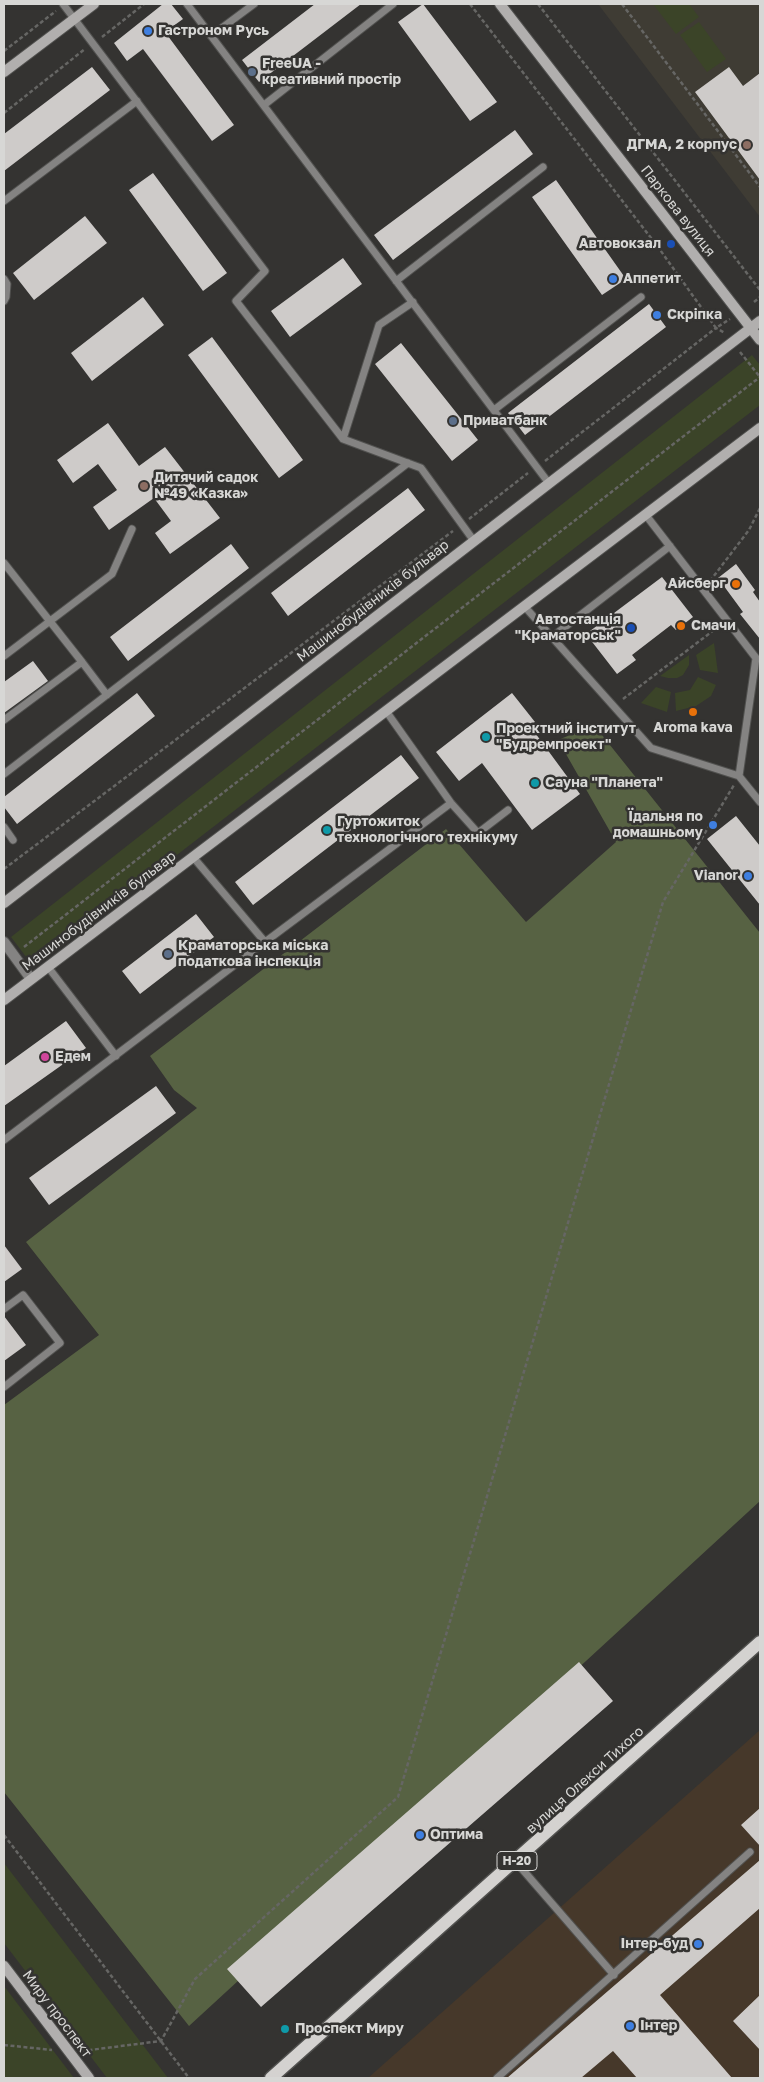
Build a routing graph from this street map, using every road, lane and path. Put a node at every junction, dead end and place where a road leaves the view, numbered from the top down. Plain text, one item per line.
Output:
1 (94, 4) edge
2 (144, 4) edge
3 (186, 4) edge
4 (254, 4) edge
5 (393, 4) edge
6 (470, 4) edge
7 (500, 4) edge
8 (538, 4) edge
9 (622, 4) edge
10 (64, 5) edge
11 (74, 18) junction
12 (211, 36) junction
13 (93, 43) junction
14 (4, 51) edge
15 (4, 72) edge
16 (136, 102) junction
17 (264, 105) junction
18 (4, 113) edge
19 (543, 167) dead end
20 (760, 186) edge
21 (4, 201) edge
22 (4, 279) edge
23 (396, 281) junction
24 (760, 290) edge
25 (641, 297) dead end
26 (760, 297) edge
27 (4, 301) edge
28 (413, 302) junction
29 (754, 302) dead end
30 (730, 319) dead end
31 (760, 321) edge
32 (716, 328) junction
33 (751, 328) junction
34 (726, 334) dead end
35 (760, 340) edge
36 (740, 352) dead end
37 (760, 377) edge
38 (494, 410) junction
39 (760, 428) edge
40 (343, 439) junction
41 (408, 463) junction
42 (537, 467) junction
43 (548, 482) junction
44 (760, 508) edge
45 (645, 514) junction
46 (462, 524) junction
47 (132, 529) dead end
48 (474, 541) junction
49 (670, 546) junction
50 (4, 563) edge
51 (703, 589) junction
52 (525, 607) junction
53 (727, 620) junction
54 (51, 621) junction
55 (552, 637) junction
56 (4, 656) edge
57 (82, 662) junction
58 (107, 695) junction
59 (614, 706) junction
60 (386, 711) junction
61 (4, 720) edge
62 (4, 774) edge
63 (739, 776) junction
64 (760, 802) edge
65 (451, 803) junction
66 (508, 810) dead end
67 (4, 828) edge
68 (13, 840) dead end
69 (193, 857) junction
70 (4, 869) edge
71 (4, 903) edge
72 (4, 942) edge
73 (265, 942) junction
74 (14, 954) junction
75 (48, 967) junction
76 (31, 979) junction
77 (4, 1000) edge
78 (116, 1056) junction
79 (4, 1140) edge
80 (4, 1309) edge
81 (4, 1387) edge
82 (760, 1642) edge
83 (4, 1835) edge
84 (750, 1852) dead end
85 (516, 1862) junction
86 (4, 1966) edge
87 (614, 1975) junction
88 (161, 2040) junction
89 (4, 2044) edge
90 (69, 2052) junction
91 (89, 2078) edge
92 (189, 2078) edge
93 (271, 2078) edge
94 (497, 2078) edge

1 - 11 street
2 - 13 path
3 - 12 lane
4 - 12 lane
5 - 17 lane
6 - 32 path
7 - 33 street, Паркова вулиця
8 - 24 path
9 - 20 path
10 - 11 lane
10 - 14 path
11 - 13 lane
11 - 15 street
12 - 17 lane
13 - 16 lane
13 - 18 path
16 - 21 lane
16 - 40 lane
17 - 23 lane
19 - 23 lane
22 - 27 lane
23 - 28 lane
25 - 38 lane
26 - 29 path
28 - 38 lane
28 - 40 lane
30 - 32 path
31 - 33 street, Машинобудівників бульвар
32 - 34 path
32 - 42 path
33 - 35 street, Паркова вулиця
33 - 43 street, Машинобудівників бульвар
36 - 37 path
37 - 74 path
38 - 42 lane
39 - 45 street, Машинобудівників бульвар
40 - 41 lane
41 - 46 lane
41 - 58 lane
42 - 43 lane
42 - 46 path
43 - 48 street, Машинобудівників бульвар
44 - 51 path
45 - 49 lane
45 - 52 street, Машинобудівників бульвар
46 - 48 lane
46 - 70 path
47 - 54 lane
48 - 71 street, Машинобудівників бульвар
49 - 51 lane
49 - 55 lane
50 - 54 lane
51 - 53 lane
52 - 55 lane
52 - 60 street, Машинобудівників бульвар
53 - 59 path
53 - 63 lane
54 - 56 lane
54 - 57 lane
55 - 59 lane
57 - 58 lane
57 - 61 lane
58 - 62 lane
59 - 63 lane
60 - 65 lane
60 - 69 street, Машинобудівників бульвар
63 - 64 lane
63 - 88 path
65 - 66 lane
65 - 73 lane
67 - 68 lane
69 - 73 lane
69 - 75 street, Машинобудівників бульвар
72 - 74 street
73 - 78 lane
74 - 76 street
75 - 76 street, Машинобудівників бульвар
75 - 78 lane
76 - 77 street, Машинобудівників бульвар
78 - 79 lane
80 - 81 lane
82 - 85 main road, вулиця Олекси Тихого / Н-20
83 - 88 path
84 - 87 lane
85 - 87 lane
85 - 93 main road, вулиця Олекси Тихого / Н-20
86 - 90 street, Миру проспект
87 - 94 lane
88 - 90 path
88 - 92 path
89 - 90 path
90 - 91 street, Миру проспект

